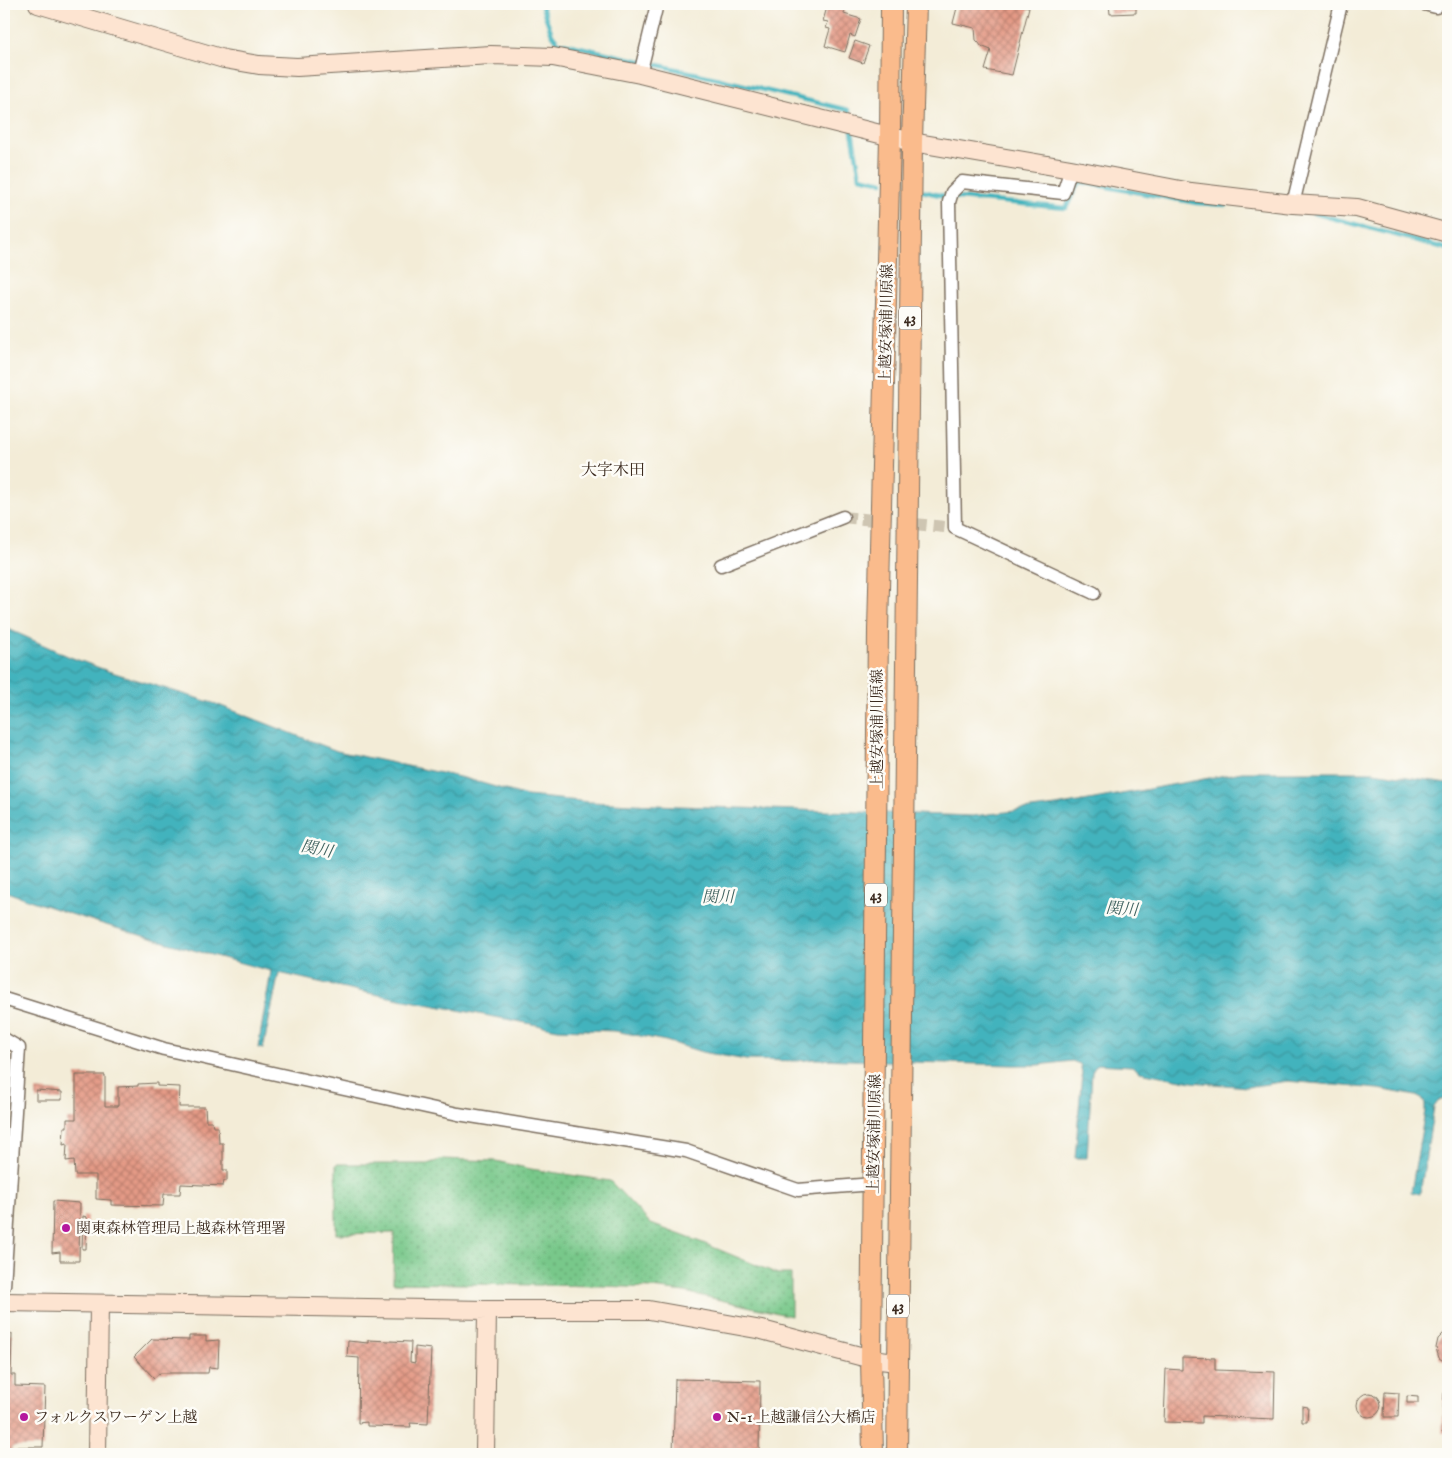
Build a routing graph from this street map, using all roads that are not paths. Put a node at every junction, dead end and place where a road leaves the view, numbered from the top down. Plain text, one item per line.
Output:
1 (38, 4) edge
2 (656, 4) edge
3 (890, 4) edge
4 (916, 4) edge
5 (1340, 4) edge
6 (1424, 4) edge
7 (1436, 4) edge
8 (640, 74) junction
9 (890, 137) junction
10 (912, 142) junction
11 (1071, 169) junction
12 (1292, 204) junction
13 (1448, 233) edge
14 (843, 517) tunnel mouth
15 (720, 564) dead end
16 (1094, 593) dead end
17 (4, 999) edge
18 (4, 1039) edge
19 (873, 1184) junction
20 (4, 1286) edge
21 (4, 1302) edge
22 (99, 1304) junction
23 (487, 1310) junction
24 (871, 1359) junction
25 (898, 1362) junction
26 (97, 1454) edge
27 (485, 1454) edge
28 (873, 1454) edge
29 (897, 1454) edge

1 - 8 street
2 - 8 street
3 - 9 main road, 上越安塚浦川原線 / 43
4 - 10 main road, 上越安塚浦川原線 / 43
5 - 12 street
6 - 7 street
8 - 9 street
9 - 10 street
9 - 19 main road, 上越安塚浦川原線 / 43
10 - 11 street
10 - 25 main road, 上越安塚浦川原線 / 43
11 - 12 street
11 - 16 street
12 - 13 street
14 - 15 street
17 - 19 street
18 - 20 street
19 - 24 main road, 上越安塚浦川原線 / 43
21 - 22 street
22 - 23 street
22 - 26 street
23 - 24 street
23 - 27 street
24 - 25 street
24 - 28 main road, 上越安塚浦川原線 / 43
25 - 29 main road, 上越安塚浦川原線 / 43

